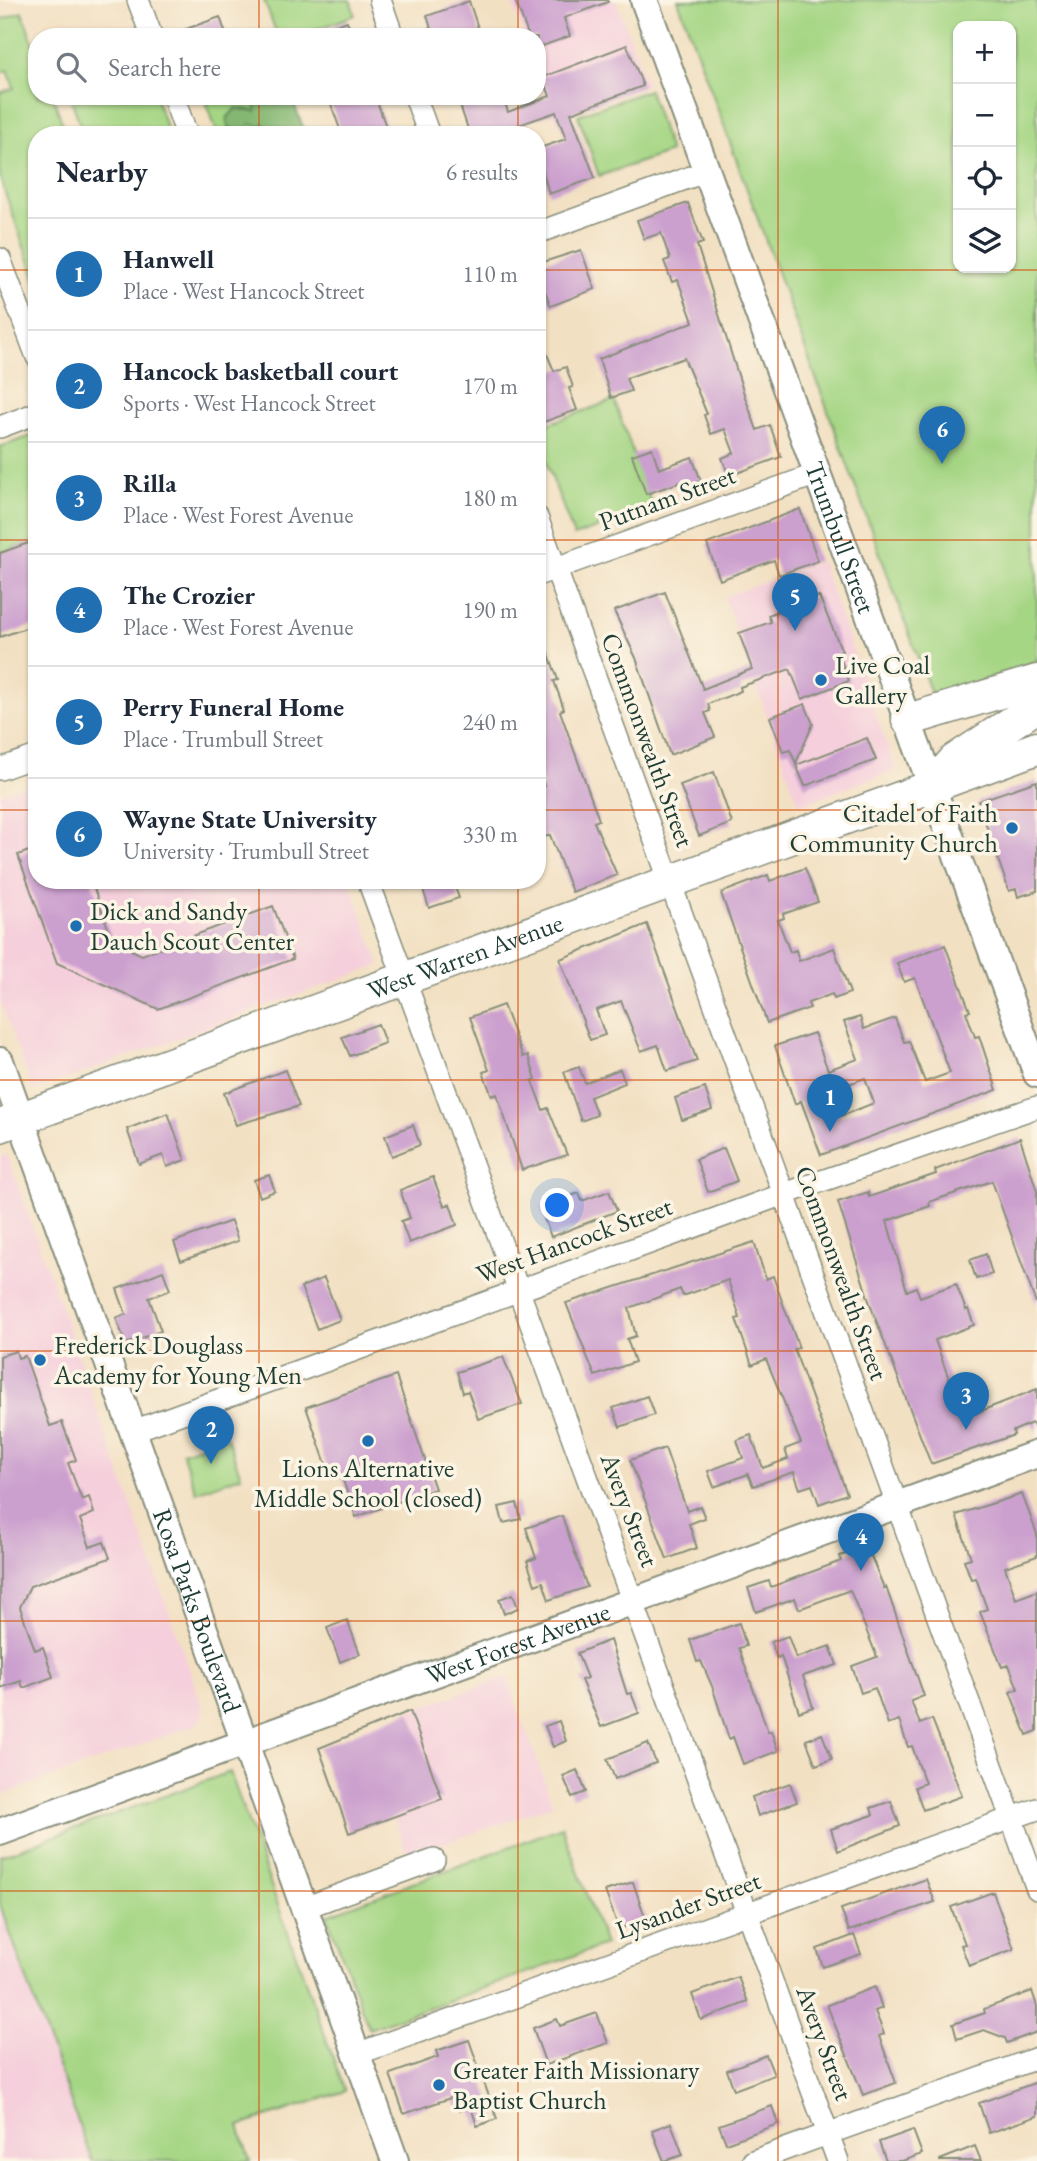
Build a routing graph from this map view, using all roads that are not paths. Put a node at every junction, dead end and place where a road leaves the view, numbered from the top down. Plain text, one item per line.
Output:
1 (138, 0) edge
2 (380, 0) edge
3 (644, 0) edge
4 (149, 28) edge
5 (390, 28) edge
6 (176, 105) edge
7 (418, 105) edge
8 (184, 126) edge
9 (426, 126) edge
10 (706, 171) junction
11 (546, 230) edge
12 (0, 259) edge
13 (28, 333) edge
14 (28, 416) edge
15 (0, 426) edge
16 (817, 474) junction
17 (547, 571) edge
18 (1037, 681) edge
19 (1037, 706) edge
20 (908, 720) junction
21 (1037, 748) edge
22 (28, 759) edge
23 (0, 769) edge
24 (931, 787) junction
25 (670, 881) junction
26 (371, 889) edge
27 (403, 978) junction
28 (0, 1062) edge
29 (1037, 1074) edge
30 (1037, 1107) edge
31 (10, 1123) edge
32 (784, 1194) junction
33 (517, 1291) junction
34 (133, 1431) junction
35 (1037, 1454) edge
36 (897, 1505) junction
37 (634, 1600) junction
38 (244, 1743) junction
39 (1037, 1809) edge
40 (1011, 1818) junction
41 (0, 1832) edge
42 (435, 1860) dead end
43 (1037, 1889) edge
44 (304, 1908) junction
45 (748, 1913) junction
46 (357, 2054) junction
47 (1037, 2058) edge
48 (828, 2134) junction
49 (395, 2161) edge
50 (753, 2161) edge
51 (838, 2161) edge

1 - 4 street
2 - 5 street
3 - 10 street, Trumbull Street
6 - 8 street
7 - 9 street
10 - 11 street
10 - 16 street, Trumbull Street
12 - 13 street
14 - 15 street
16 - 17 street, Putnam Street
16 - 20 street, Trumbull Street
17 - 25 street, Commonwealth Street
18 - 20 main road
19 - 24 main road, West Warren Avenue
20 - 24 street, Trumbull Street
21 - 24 main road, West Warren Avenue
22 - 23 street
24 - 25 main road, West Warren Avenue
24 - 29 street, Trumbull Street
25 - 27 main road, West Warren Avenue
25 - 32 street, Commonwealth Street
26 - 27 street, Avery Street
27 - 31 main road, West Warren Avenue
27 - 33 street, Avery Street
28 - 31 street, Rosa Parks Boulevard
30 - 32 street, West Hancock Street
31 - 34 street, Rosa Parks Boulevard
32 - 33 street, West Hancock Street
32 - 36 street, Commonwealth Street
33 - 34 street, West Hancock Street
33 - 37 street, Avery Street
34 - 38 street, Rosa Parks Boulevard
35 - 36 street, West Forest Avenue
36 - 37 street, West Forest Avenue
36 - 40 street, Commonwealth Street
37 - 38 street, West Forest Avenue
37 - 45 street, Avery Street
38 - 41 street, West Forest Avenue
38 - 44 street, Rosa Parks Boulevard
39 - 40 street, Lysander Street
40 - 43 street, Commonwealth Street
40 - 45 street, Lysander Street
42 - 44 street
44 - 46 street, Rosa Parks Boulevard
45 - 46 street, Lysander Street
45 - 48 street, Avery Street
46 - 49 street, Rosa Parks Boulevard
47 - 48 street
48 - 50 street
48 - 51 street, Avery Street

